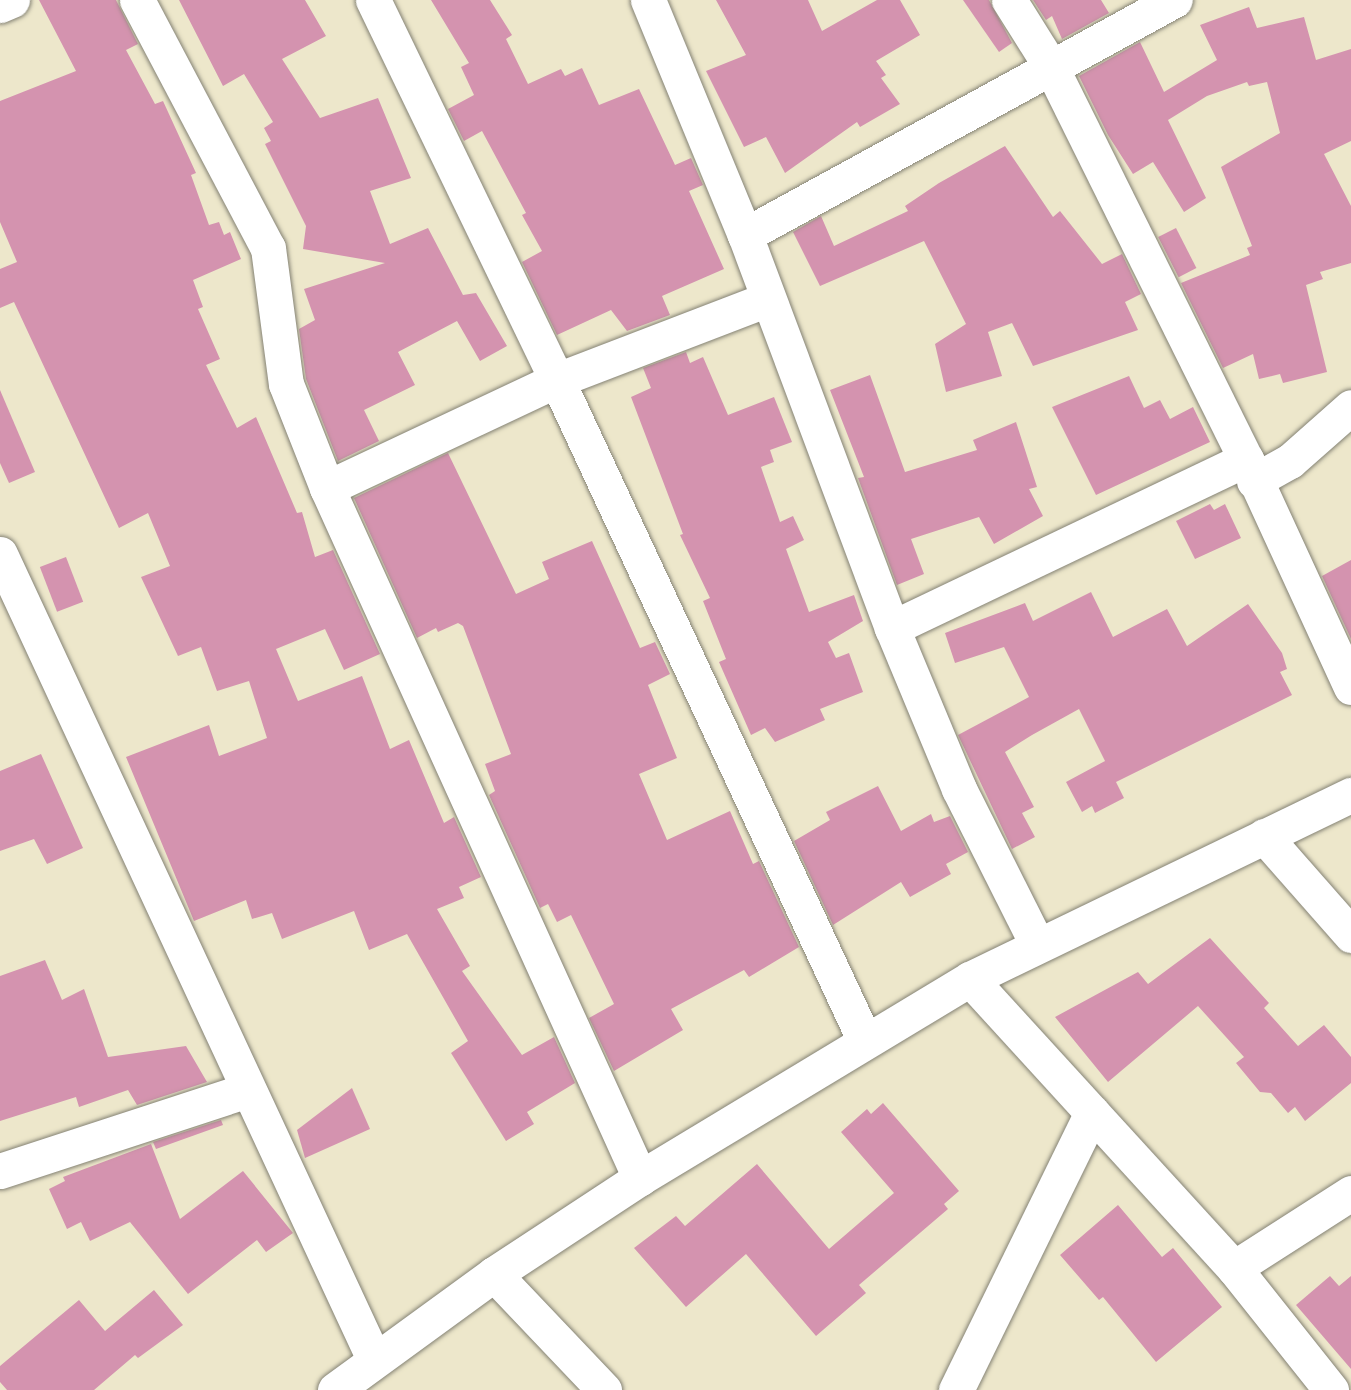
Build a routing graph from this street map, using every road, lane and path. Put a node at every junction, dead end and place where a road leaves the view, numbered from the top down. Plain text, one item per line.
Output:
1 (12, 0) edge
2 (137, 0) edge
3 (373, 0) edge
4 (648, 0) edge
5 (1009, 0) edge
6 (1175, 0) edge
7 (0, 5) edge
8 (1051, 67) junction
9 (745, 235) junction
10 (768, 299) junction
11 (557, 380) junction
12 (1351, 407) edge
13 (1250, 470) junction
14 (327, 488) junction
15 (0, 554) edge
16 (14, 616) edge
17 (892, 628) junction
18 (1351, 687) edge
19 (1351, 794) edge
20 (1264, 836) junction
21 (1351, 935) edge
22 (1037, 944) junction
23 (970, 979) junction
24 (865, 1041) junction
25 (248, 1090) junction
26 (1092, 1112) junction
27 (0, 1171) edge
28 (640, 1178) junction
29 (1351, 1193) edge
30 (1234, 1268) junction
31 (494, 1274) junction
32 (374, 1359) junction
33 (335, 1390) edge
34 (604, 1390) edge
35 (956, 1390) edge
36 (1331, 1390) edge

1 - 7 street
2 - 14 street
3 - 11 street
4 - 9 street
5 - 8 street
6 - 8 street
8 - 9 street
8 - 13 street
9 - 10 street
10 - 11 street
10 - 17 street
11 - 14 street
11 - 24 street
12 - 13 street
13 - 17 street
13 - 18 street
14 - 28 street
15 - 16 street
16 - 25 street
17 - 22 street
19 - 20 street
20 - 21 street
20 - 22 street
22 - 23 street
23 - 24 street
23 - 26 street
24 - 28 street
25 - 27 street
25 - 32 street
26 - 30 street
26 - 35 street
28 - 31 street
29 - 30 street
30 - 36 street
31 - 32 street
31 - 34 street
32 - 33 street

